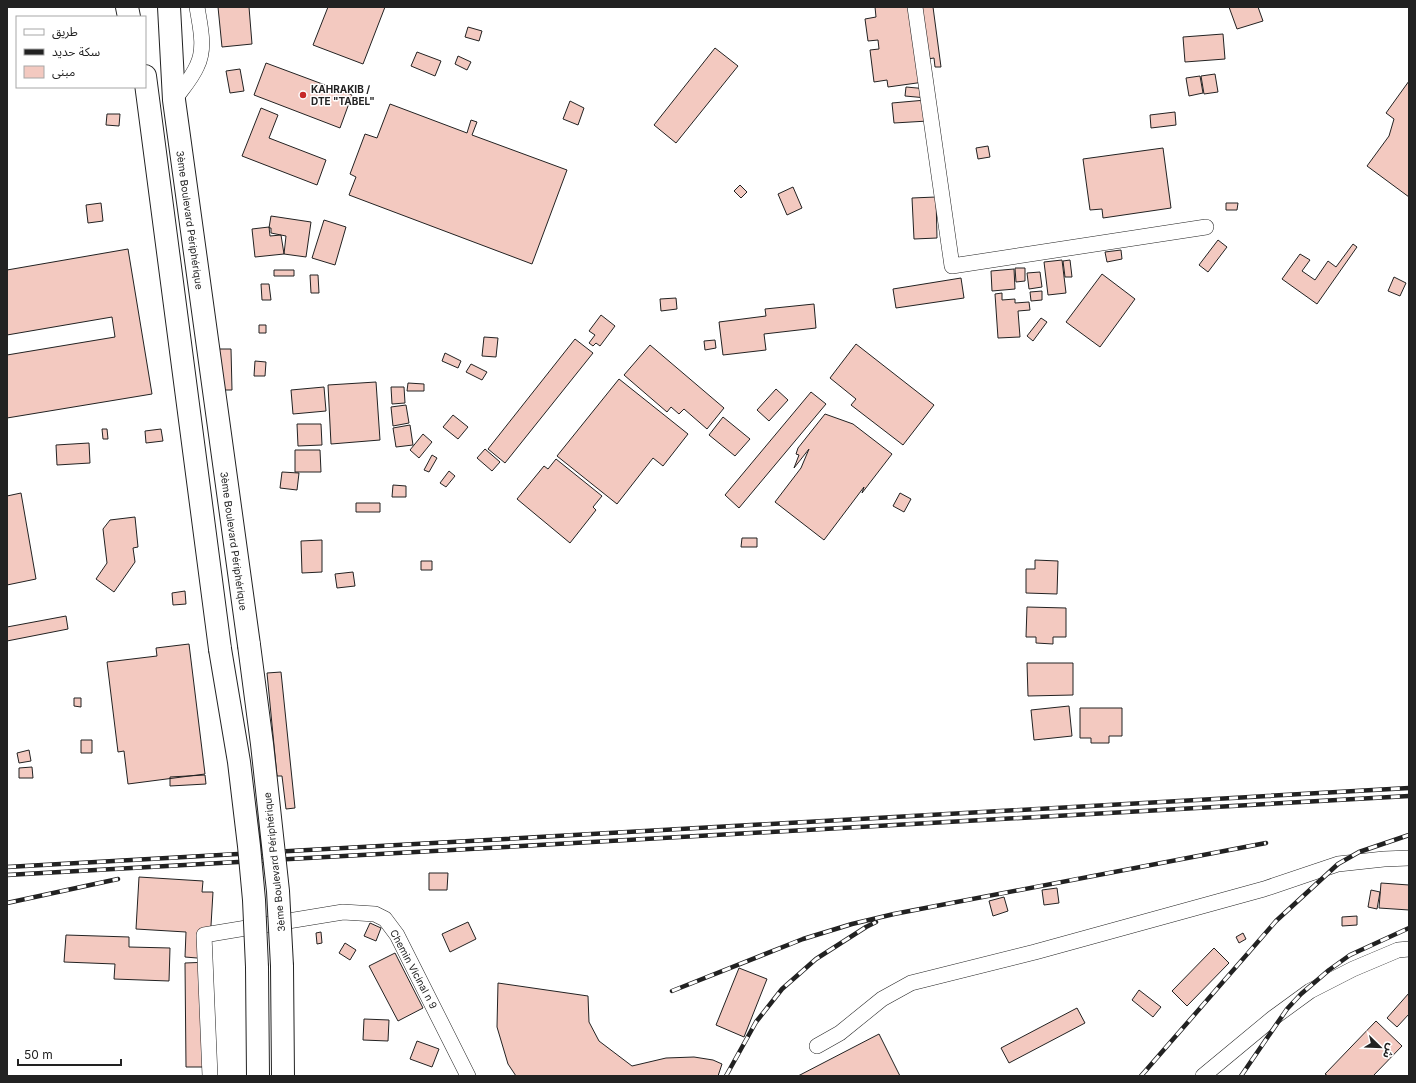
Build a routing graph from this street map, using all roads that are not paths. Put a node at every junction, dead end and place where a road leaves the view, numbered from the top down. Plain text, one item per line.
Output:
1 (156, 7) edge
2 (169, 7) edge
3 (197, 7) edge
4 (915, 7) edge
5 (147, 93) edge
6 (174, 100) junction
7 (1206, 227) dead end
8 (1409, 858) edge
9 (1409, 948) edge
10 (817, 1046) dead end
11 (210, 1076) edge
12 (258, 1076) edge
13 (283, 1076) edge
14 (468, 1076) edge
15 (1203, 1076) edge

1 - 6 highway
2 - 6 highway, 3ème Boulevard Périphérique
3 - 6 street
4 - 7 street
5 - 12 highway, bridge
6 - 13 highway, 3ème Boulevard Périphérique, bridge
8 - 10 street
9 - 15 street
11 - 14 street, Chemin Vicinal n 9

